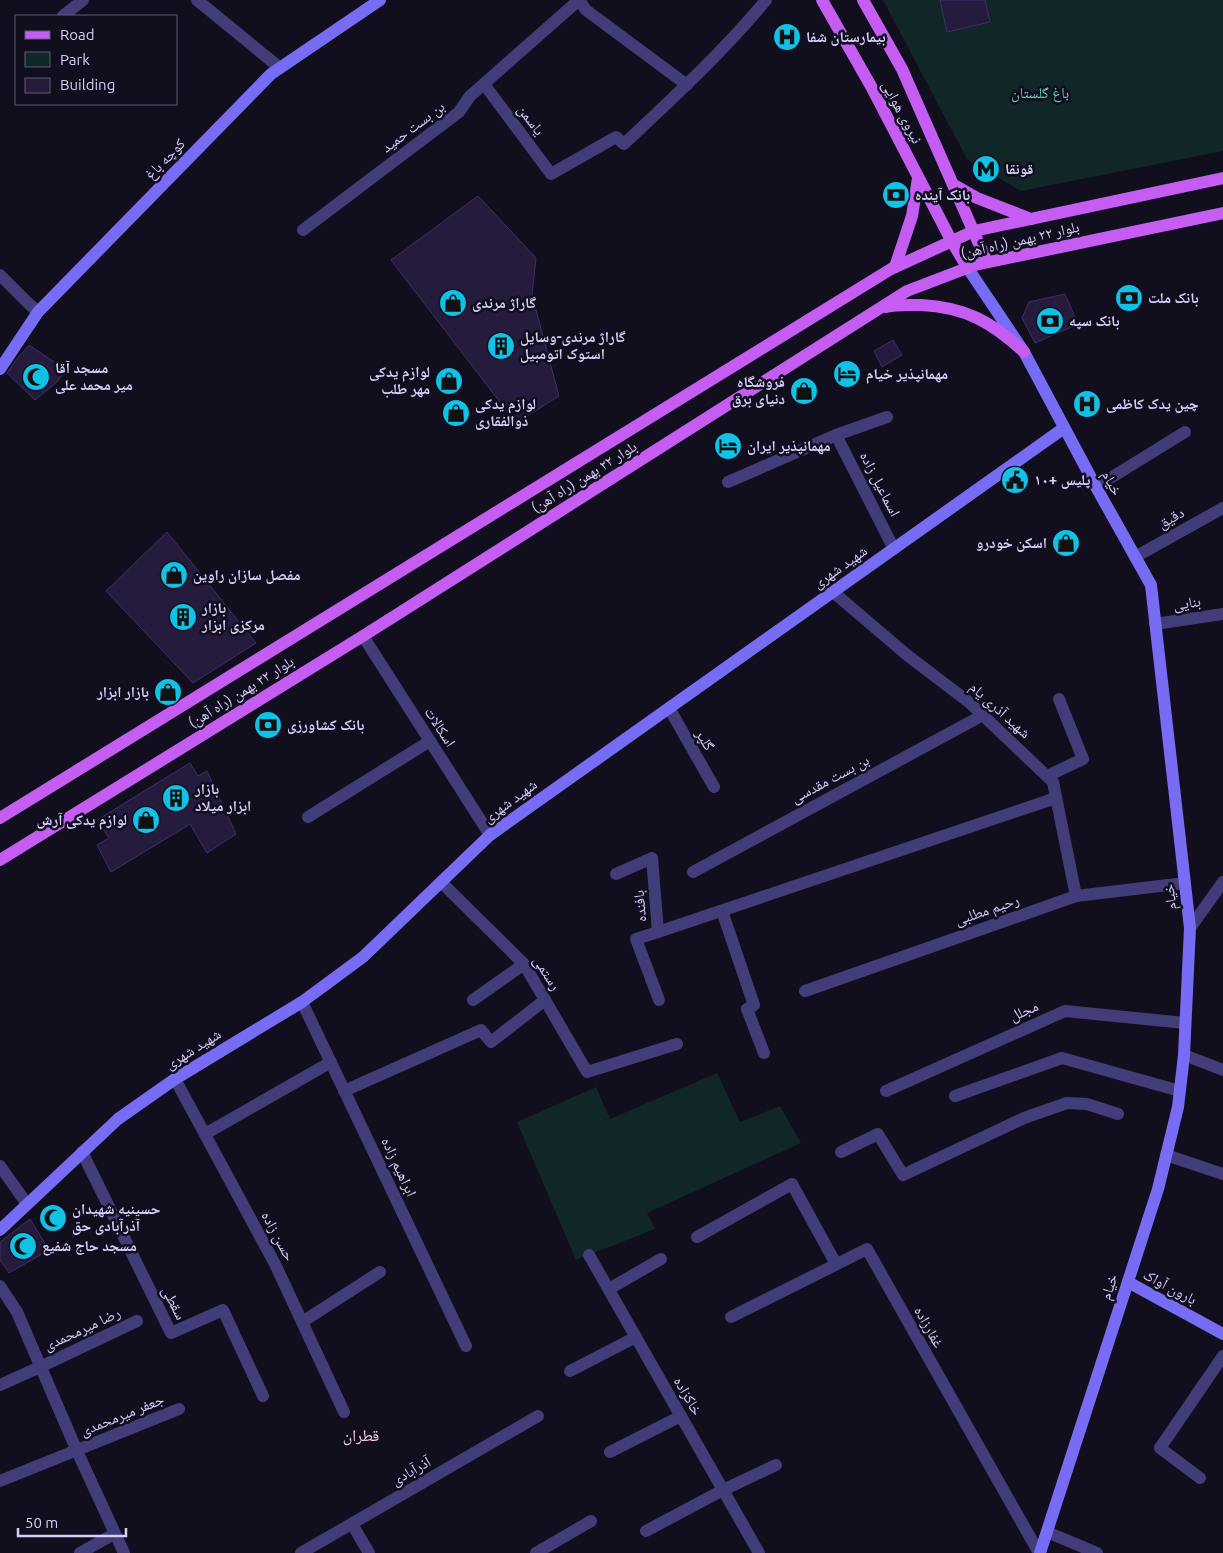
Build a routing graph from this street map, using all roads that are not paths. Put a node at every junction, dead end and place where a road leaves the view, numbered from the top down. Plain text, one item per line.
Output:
1 (83, 0) edge
2 (197, 0) edge
3 (380, 0) edge
4 (579, 0) edge
5 (766, 0) edge
6 (822, 0) edge
7 (863, 0) edge
8 (64, 15) edge
9 (280, 68) junction
10 (484, 84) junction
11 (687, 85) junction
12 (918, 178) junction
13 (1223, 178) edge
14 (954, 185) junction
15 (1223, 212) edge
16 (1031, 219) junction
17 (303, 230) dead end
18 (974, 231) junction
19 (951, 240) junction
20 (987, 262) junction
21 (895, 267) junction
22 (967, 268) junction
23 (0, 275) edge
24 (878, 309) junction
25 (38, 312) junction
26 (1024, 352) junction
27 (0, 369) edge
28 (887, 417) dead end
29 (1064, 428) junction
30 (1185, 432) dead end
31 (836, 435) junction
32 (728, 482) dead end
33 (1096, 487) junction
34 (1223, 508) edge
35 (894, 549) junction
36 (1135, 557) junction
37 (833, 592) junction
38 (1223, 614) edge
39 (1155, 624) junction
40 (363, 636) junction
41 (1059, 699) dead end
42 (669, 708) junction
43 (983, 715) junction
44 (430, 741) junction
45 (1047, 776) junction
46 (714, 787) dead end
47 (1056, 798) junction
48 (308, 816) dead end
49 (0, 818) edge
50 (490, 835) junction
51 (0, 860) edge
52 (693, 872) dead end
53 (616, 874) dead end
54 (441, 882) junction
55 (1185, 883) junction
56 (1221, 889) edge
57 (1076, 896) junction
58 (722, 911) junction
59 (1190, 928) junction
60 (658, 932) junction
61 (524, 964) junction
62 (805, 991) dead end
63 (473, 1000) dead end
64 (545, 1000) junction
65 (659, 1000) dead end
66 (302, 1002) junction
67 (1185, 1023) junction
68 (677, 1044) dead end
69 (764, 1053) dead end
70 (1184, 1055) junction
71 (331, 1062) junction
72 (1223, 1070) edge
73 (175, 1079) junction
74 (344, 1091) junction
75 (886, 1091) dead end
76 (1180, 1091) junction
77 (955, 1096) dead end
78 (1118, 1114) dead end
79 (205, 1134) junction
80 (82, 1152) junction
81 (841, 1152) dead end
82 (1166, 1156) junction
83 (0, 1166) edge
84 (1223, 1174) edge
85 (27, 1204) junction
86 (0, 1230) edge
87 (697, 1237) dead end
88 (589, 1255) dead end
89 (661, 1259) dead end
90 (836, 1264) junction
91 (380, 1272) dead end
92 (1128, 1282) junction
93 (0, 1286) edge
94 (608, 1288) junction
95 (732, 1317) dead end
96 (137, 1321) dead end
97 (302, 1322) junction
98 (1223, 1334) edge
99 (636, 1337) junction
100 (466, 1346) dead end
101 (1223, 1356) edge
102 (40, 1367) junction
103 (570, 1371) dead end
104 (0, 1385) edge
105 (263, 1396) dead end
106 (179, 1409) dead end
107 (344, 1412) dead end
108 (538, 1416) dead end
109 (681, 1416) junction
110 (76, 1451) junction
111 (610, 1452) dead end
112 (776, 1465) dead end
113 (1200, 1478) dead end
114 (0, 1481) edge
115 (723, 1490) junction
116 (591, 1521) dead end
117 (352, 1524) junction
118 (646, 1531) dead end
119 (1047, 1532) junction
120 (114, 1534) junction
121 (80, 1553) edge
122 (124, 1553) edge
123 (301, 1553) edge
124 (369, 1553) edge
125 (536, 1553) edge
126 (759, 1553) edge
127 (1039, 1553) edge
128 (1097, 1553) edge

1 - 8 street
2 - 9 street
3 - 9 main road, کوچه باغ
4 - 10 street, بن بست حمید
4 - 11 street
5 - 11 street
6 - 12 main road, نیروی هوایی
7 - 14 main road, نیروی هوایی
9 - 25 main road, کوچه باغ
10 - 11 street, یاسمن
10 - 17 street, بن بست حمید
12 - 19 main road, نیروی هوایی
12 - 21 main road
13 - 16 main road, بلوار ۲۲ بهمن (راه آهن)
14 - 16 main road
14 - 18 main road, نیروی هوایی
15 - 20 main road, بلوار ۲۲ بهمن (راه آهن)
16 - 18 main road, بلوار ۲۲ بهمن (راه آهن)
18 - 19 main road, بلوار ۲۲ بهمن (راه آهن)
18 - 20 main road, نیروی هوایی
19 - 21 main road, بلوار ۲۲ بهمن (راه آهن)
19 - 22 main road, نیروی هوایی
20 - 22 main road, بلوار ۲۲ بهمن (راه آهن)
21 - 49 main road, بلوار ۲۲ بهمن (راه آهن)
22 - 24 main road, بلوار ۲۲ بهمن (راه آهن)
22 - 26 main road, خیام
23 - 25 street
24 - 26 main road
24 - 40 main road, بلوار ۲۲ بهمن (راه آهن)
25 - 27 main road, کوچه باغ
26 - 29 main road, خیام
28 - 31 street
29 - 33 main road, خیام
29 - 35 main road, شهید شهری
30 - 33 street
31 - 32 street
31 - 35 street, اسماعیل زاده
33 - 36 main road, خیام
34 - 36 street, دقیق
35 - 37 main road, شهید شهری
36 - 39 main road, خیام
37 - 42 main road, شهید شهری
37 - 43 street, شهید آذری یام
38 - 39 street, بنایی
39 - 55 main road, خیام
40 - 44 street, اسکالات
40 - 51 main road, بلوار ۲۲ بهمن (راه آهن)
41 - 45 street
42 - 46 street, گلپر
42 - 50 main road, شهید شهری
43 - 45 street, شهید آذری یام
43 - 52 street, بن بست مقدسی
44 - 48 street
44 - 50 street, اسکالات
45 - 47 street, شهید آذری یام
47 - 57 street, شهید آذری یام
47 - 58 street
50 - 54 main road, شهید شهری
53 - 60 street, بافنده
54 - 61 street, رستمی
54 - 66 main road, شهید شهری
55 - 57 street, رحیم مطلبی
55 - 59 main road, خیام
56 - 59 street
57 - 62 street, رحیم مطلبی
58 - 60 street
58 - 69 street
59 - 67 main road, خیام
60 - 65 street, بافنده
61 - 63 street
61 - 64 street, رستمی
64 - 68 street, رستمی
64 - 74 street
66 - 71 street, ابراهیم زاده
66 - 73 main road, شهید شهری
67 - 70 main road, خیام
67 - 75 street, مجلل
70 - 72 street
70 - 76 main road, خیام
71 - 74 street, ابراهیم زاده
71 - 79 street
73 - 79 street, حسن زاده
73 - 80 main road, شهید شهری
74 - 100 street, ابراهیم زاده
76 - 77 street
76 - 82 main road, خیام
78 - 81 street
79 - 97 street, حسن زاده
80 - 85 main road, شهید شهری
80 - 105 street, سقطی
82 - 84 street
82 - 92 main road, خیام
83 - 85 street
85 - 86 main road, شهید شهری
87 - 90 street
88 - 94 street, خاکزاده
89 - 94 street
90 - 95 street, غفارزاده
90 - 127 street, غفارزاده
91 - 97 street
92 - 98 main road, بارون آواک
92 - 119 main road, خیام
93 - 102 street
94 - 99 street, خاکزاده
96 - 102 street, رضا میرمحمدی
97 - 107 street, حسن زاده
99 - 103 street
99 - 109 street, خاکزاده
101 - 113 street
102 - 104 street, رضا میرمحمدی
102 - 110 street
106 - 110 street, جعفر میرمحمدی
108 - 117 street, آذرآبادی
109 - 111 street
109 - 115 street, خاکزاده
110 - 114 street, جعفر میرمحمدی
110 - 120 street
112 - 115 street
115 - 118 street
115 - 126 street, خاکزاده
116 - 125 street
117 - 123 street, آذرآبادی
117 - 124 street
119 - 127 main road, خیام
119 - 128 street
120 - 121 street
120 - 122 street

